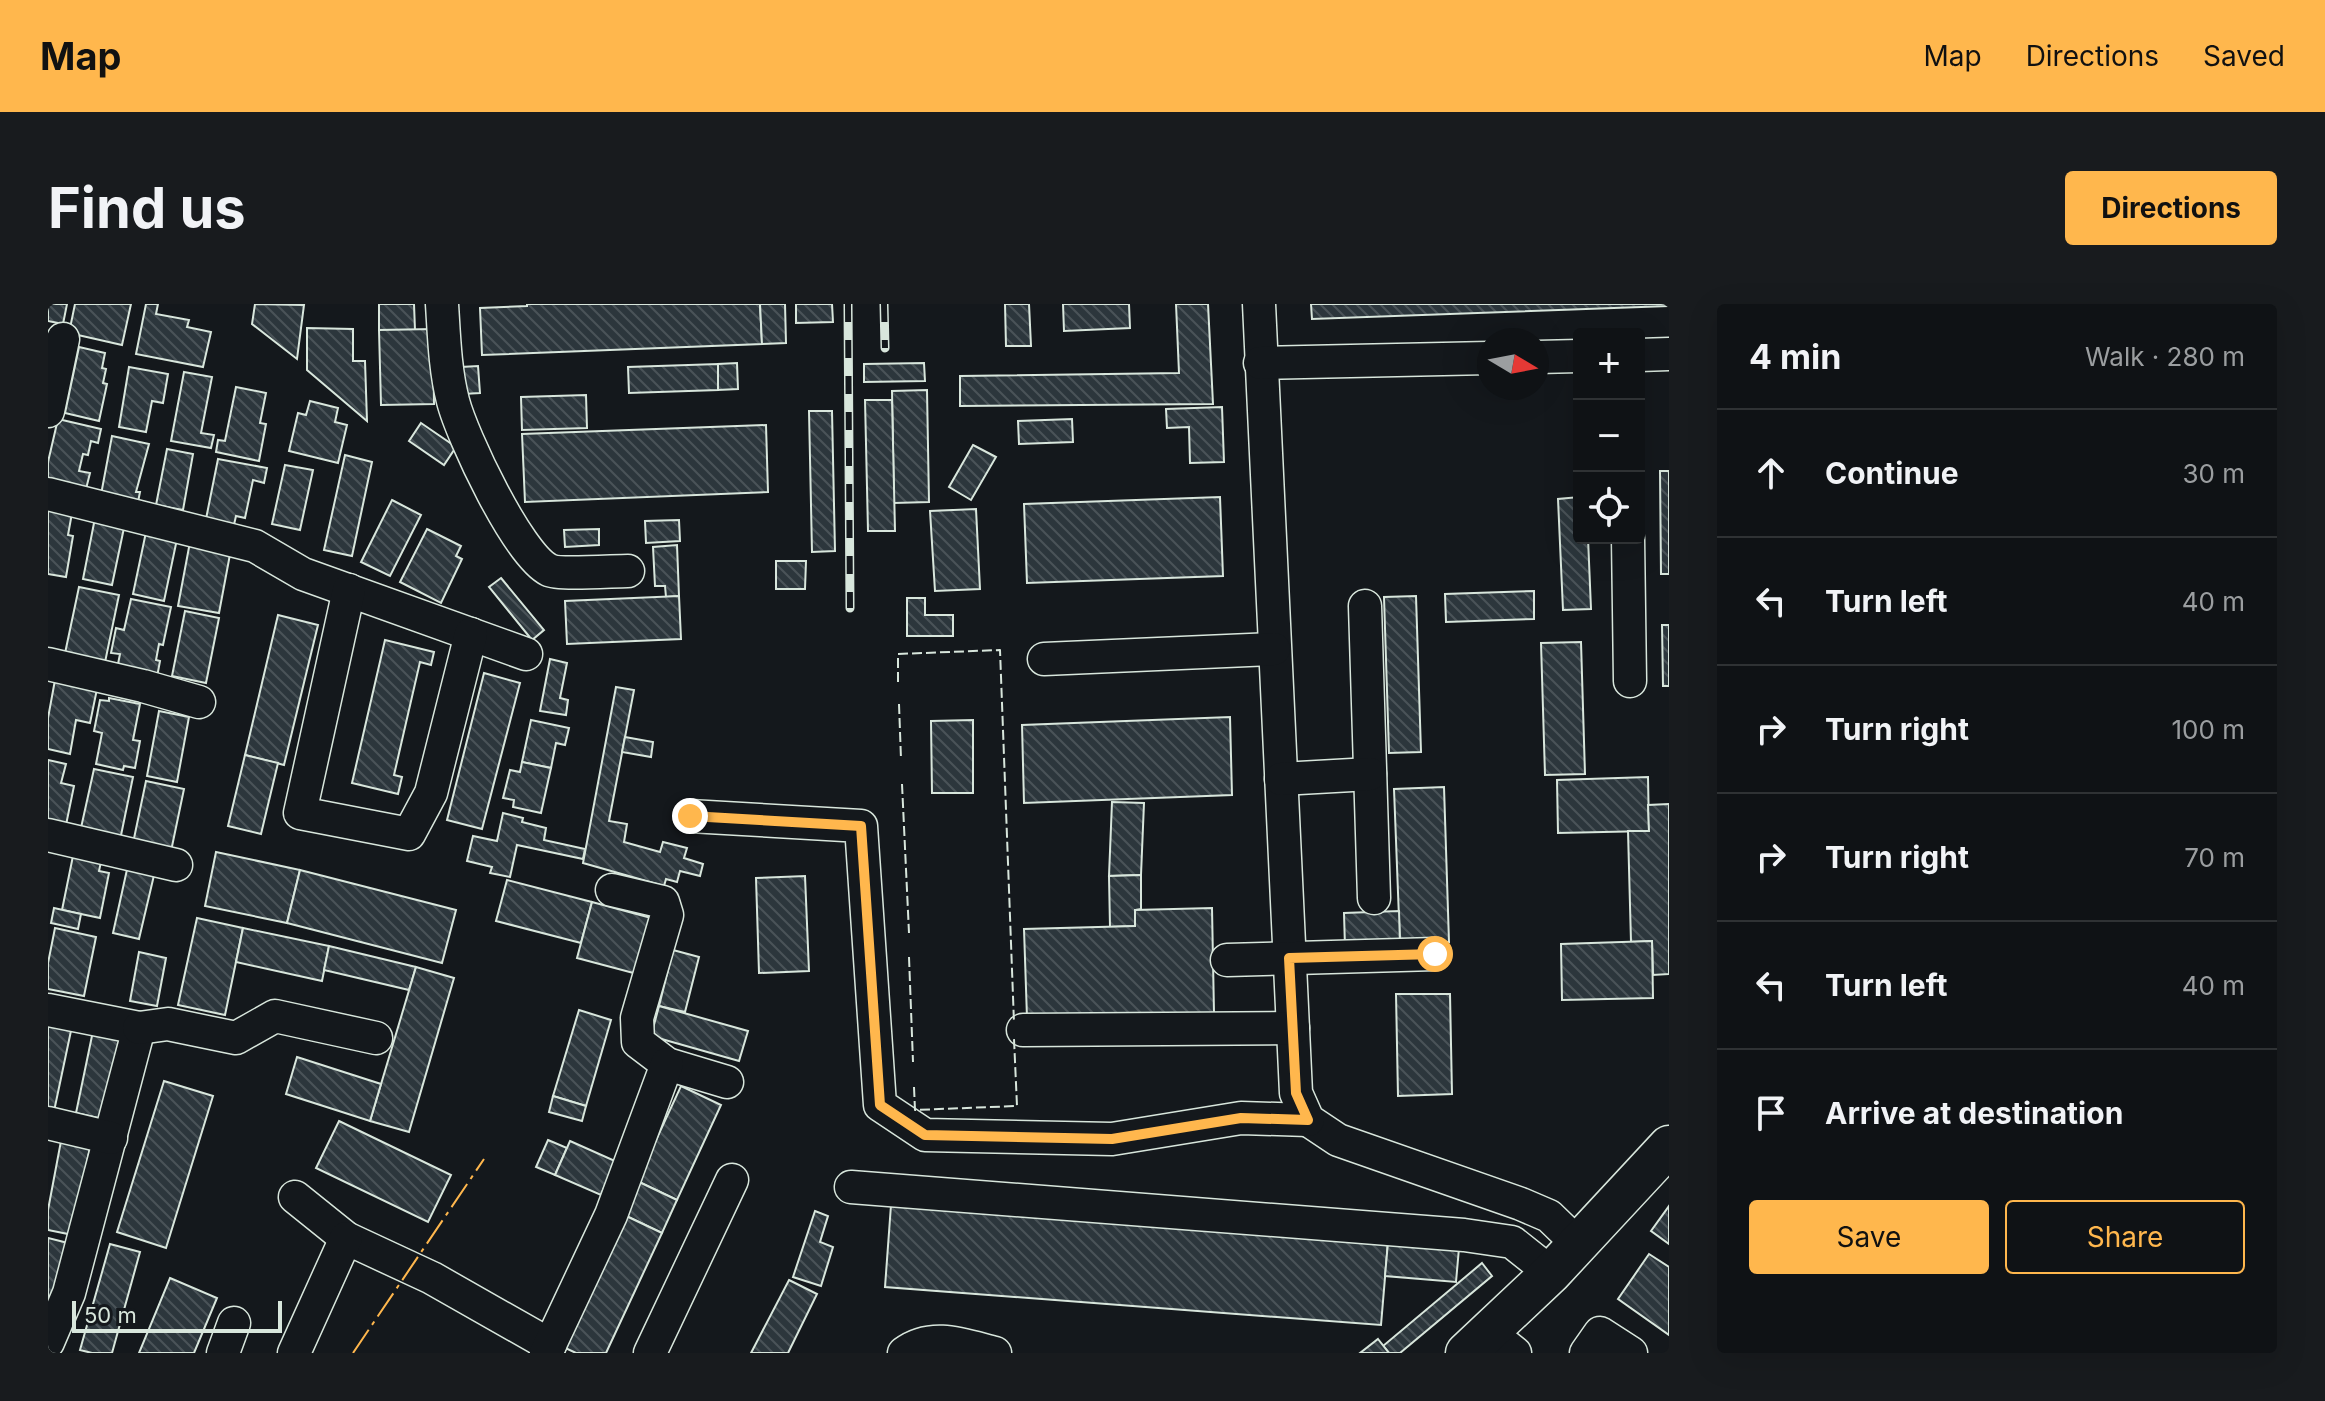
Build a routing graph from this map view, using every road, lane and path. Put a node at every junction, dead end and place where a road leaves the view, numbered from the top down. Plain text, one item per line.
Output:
1 (442, 304) edge
2 (1259, 304) edge
3 (63, 339) dead end
4 (1669, 354) edge
5 (1645, 355) edge
6 (1573, 356) edge
7 (1549, 357) edge
8 (1477, 358) edge
9 (1260, 363) junction
10 (48, 411) edge
11 (48, 494) edge
12 (1628, 544) edge
13 (628, 571) dead end
14 (349, 590) junction
15 (1365, 606) dead end
16 (471, 634) junction
17 (1274, 649) junction
18 (526, 654) dead end
19 (1044, 659) dead end
20 (48, 664) edge
21 (1630, 681) dead end
22 (199, 702) dead end
23 (1370, 774) junction
24 (1281, 779) junction
25 (690, 816) dead end
26 (48, 835) edge
27 (176, 865) dead end
28 (612, 890) dead end
29 (1374, 898) dead end
30 (1435, 954) dead end
31 (1289, 958) junction
32 (1227, 960) dead end
33 (48, 1010) edge
34 (139, 1028) junction
35 (1293, 1028) junction
36 (1023, 1030) dead end
37 (376, 1038) dead end
38 (667, 1064) junction
39 (727, 1082) dead end
40 (1308, 1120) junction
41 (48, 1123) edge
42 (111, 1138) junction
43 (1669, 1146) edge
44 (732, 1180) dead end
45 (851, 1187) dead end
46 (295, 1197) dead end
47 (346, 1238) junction
48 (1579, 1245) junction
49 (1551, 1273) junction
50 (234, 1323) dead end
51 (48, 1342) edge
52 (1490, 1346) edge
53 (548, 1349) edge
54 (223, 1353) edge
55 (294, 1353) edge
56 (650, 1353) edge
57 (904, 1353) edge
58 (995, 1353) edge
59 (1586, 1353) edge
60 (1631, 1353) edge

1 - 13 street
2 - 9 street
3 - 10 street
4 - 5 street
6 - 7 street
8 - 9 street
9 - 17 street
11 - 14 street
12 - 21 street
14 - 16 street
14 - 16 street
15 - 23 street
16 - 18 street
17 - 19 street
17 - 24 street
20 - 22 street
23 - 24 street
23 - 29 street
24 - 31 street
25 - 40 street
26 - 27 street
28 - 38 street
30 - 31 street
31 - 32 street
31 - 35 street
33 - 34 street
34 - 37 street
34 - 42 street
35 - 36 street
35 - 40 street
38 - 39 street
38 - 53 street
40 - 48 street
41 - 42 street
42 - 51 street
43 - 48 main road
44 - 56 street
45 - 49 street
46 - 47 street
47 - 53 street
47 - 55 street
48 - 49 main road
49 - 52 main road
50 - 54 street
57 - 58 street
59 - 60 street

